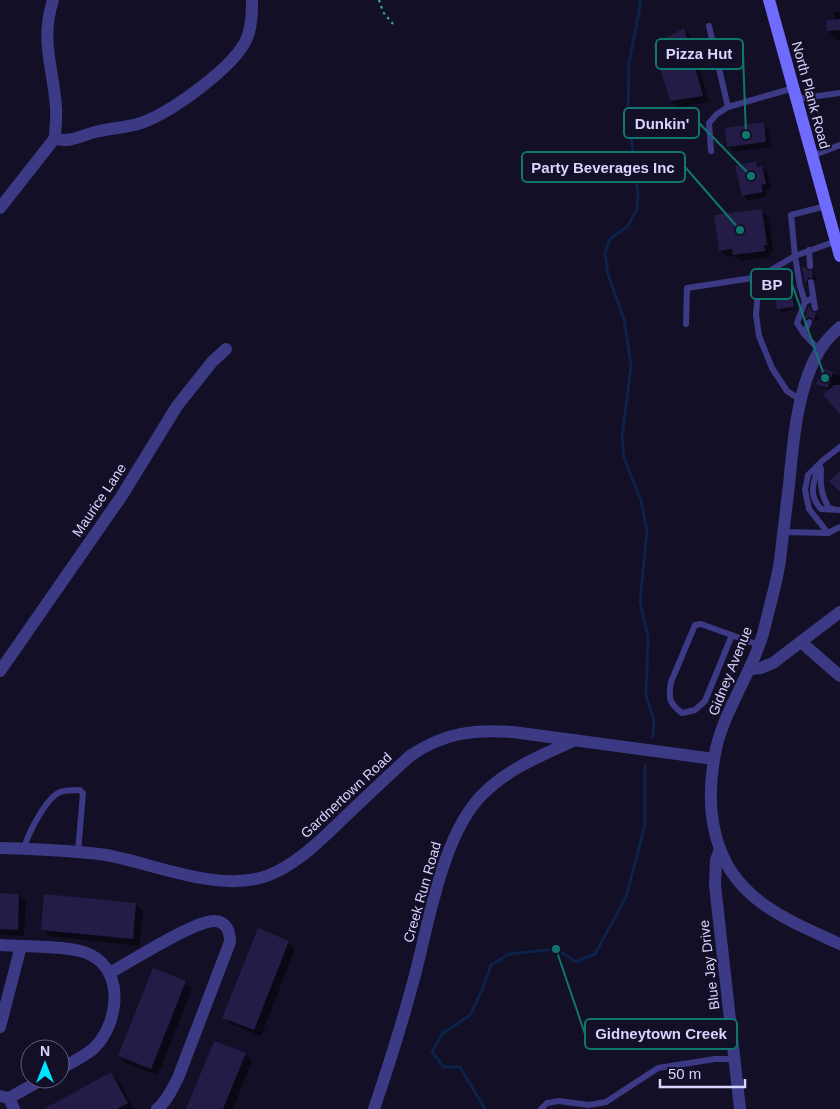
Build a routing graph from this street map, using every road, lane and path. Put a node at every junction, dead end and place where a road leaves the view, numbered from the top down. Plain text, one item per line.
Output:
1 (53, 0) edge
2 (252, 0) edge
3 (379, 0) edge
4 (769, 0) edge
5 (393, 24) dead end
6 (709, 26) dead end
7 (840, 92) edge
8 (796, 94) junction
9 (728, 107) junction
10 (55, 138) junction
11 (840, 144) edge
12 (711, 151) dead end
13 (812, 156) junction
14 (826, 206) junction
15 (0, 208) edge
16 (836, 241) junction
17 (808, 250) junction
18 (795, 256) junction
19 (840, 256) edge
20 (810, 266) dead end
21 (759, 277) junction
22 (811, 282) dead end
23 (813, 298) junction
24 (805, 302) junction
25 (815, 308) dead end
26 (809, 322) dead end
27 (686, 324) dead end
28 (840, 327) edge
29 (804, 334) junction
30 (226, 349) dead end
31 (819, 350) junction
32 (801, 400) junction
33 (840, 448) edge
34 (822, 461) junction
35 (840, 510) edge
36 (840, 527) edge
37 (783, 532) junction
38 (828, 533) junction
39 (840, 612) edge
40 (732, 635) junction
41 (801, 642) junction
42 (759, 645) junction
43 (750, 669) junction
44 (0, 671) edge
45 (840, 676) edge
46 (575, 740) junction
47 (714, 759) junction
48 (0, 848) edge
49 (720, 848) junction
50 (24, 849) junction
51 (78, 852) junction
52 (840, 944) edge
53 (0, 945) edge
54 (21, 946) junction
55 (110, 973) junction
56 (0, 1027) edge
57 (736, 1059) junction
58 (70, 1063) edge
59 (27, 1089) edge
60 (8, 1101) edge
61 (157, 1109) edge
62 (374, 1109) edge
63 (541, 1109) edge
64 (740, 1109) edge

1 - 10 street
2 - 10 street
3 - 5 path
4 - 8 main road, North Plank Road
6 - 9 lane
7 - 8 lane
8 - 9 lane
8 - 13 main road, North Plank Road
9 - 12 lane
10 - 15 street
11 - 13 lane
13 - 14 main road, North Plank Road
14 - 16 main road, North Plank Road
14 - 18 lane
16 - 17 lane
16 - 19 main road, North Plank Road
17 - 18 lane
17 - 20 lane
18 - 21 lane
18 - 24 lane
21 - 27 lane
21 - 32 lane
22 - 23 lane
23 - 24 lane
23 - 25 lane
24 - 29 lane
26 - 29 lane
28 - 31 street, Gidney Avenue
29 - 31 lane
30 - 44 street, Maurice Lane
31 - 32 street, Gidney Avenue
32 - 37 street, Gidney Avenue
33 - 34 lane
34 - 35 lane
34 - 38 lane
36 - 38 lane
37 - 38 lane
37 - 42 street, Gidney Avenue
39 - 41 street
40 - 40 lane
40 - 42 lane
41 - 43 street
41 - 45 street
42 - 43 street, Gidney Avenue
43 - 47 street, Gidney Avenue
46 - 47 street, Gardnertown Road
46 - 51 street, Gardnertown Road
46 - 62 street, Creek Run Road
47 - 49 street, Gidney Avenue
48 - 50 street, Gardnertown Road
49 - 52 street, Gidney Avenue
49 - 57 street, Blue Jay Drive
50 - 51 street, Gardnertown Road
50 - 51 lane
53 - 54 street
54 - 55 street
54 - 56 street
55 - 58 street
55 - 61 street
57 - 63 lane
57 - 64 street, Blue Jay Drive
59 - 60 street

